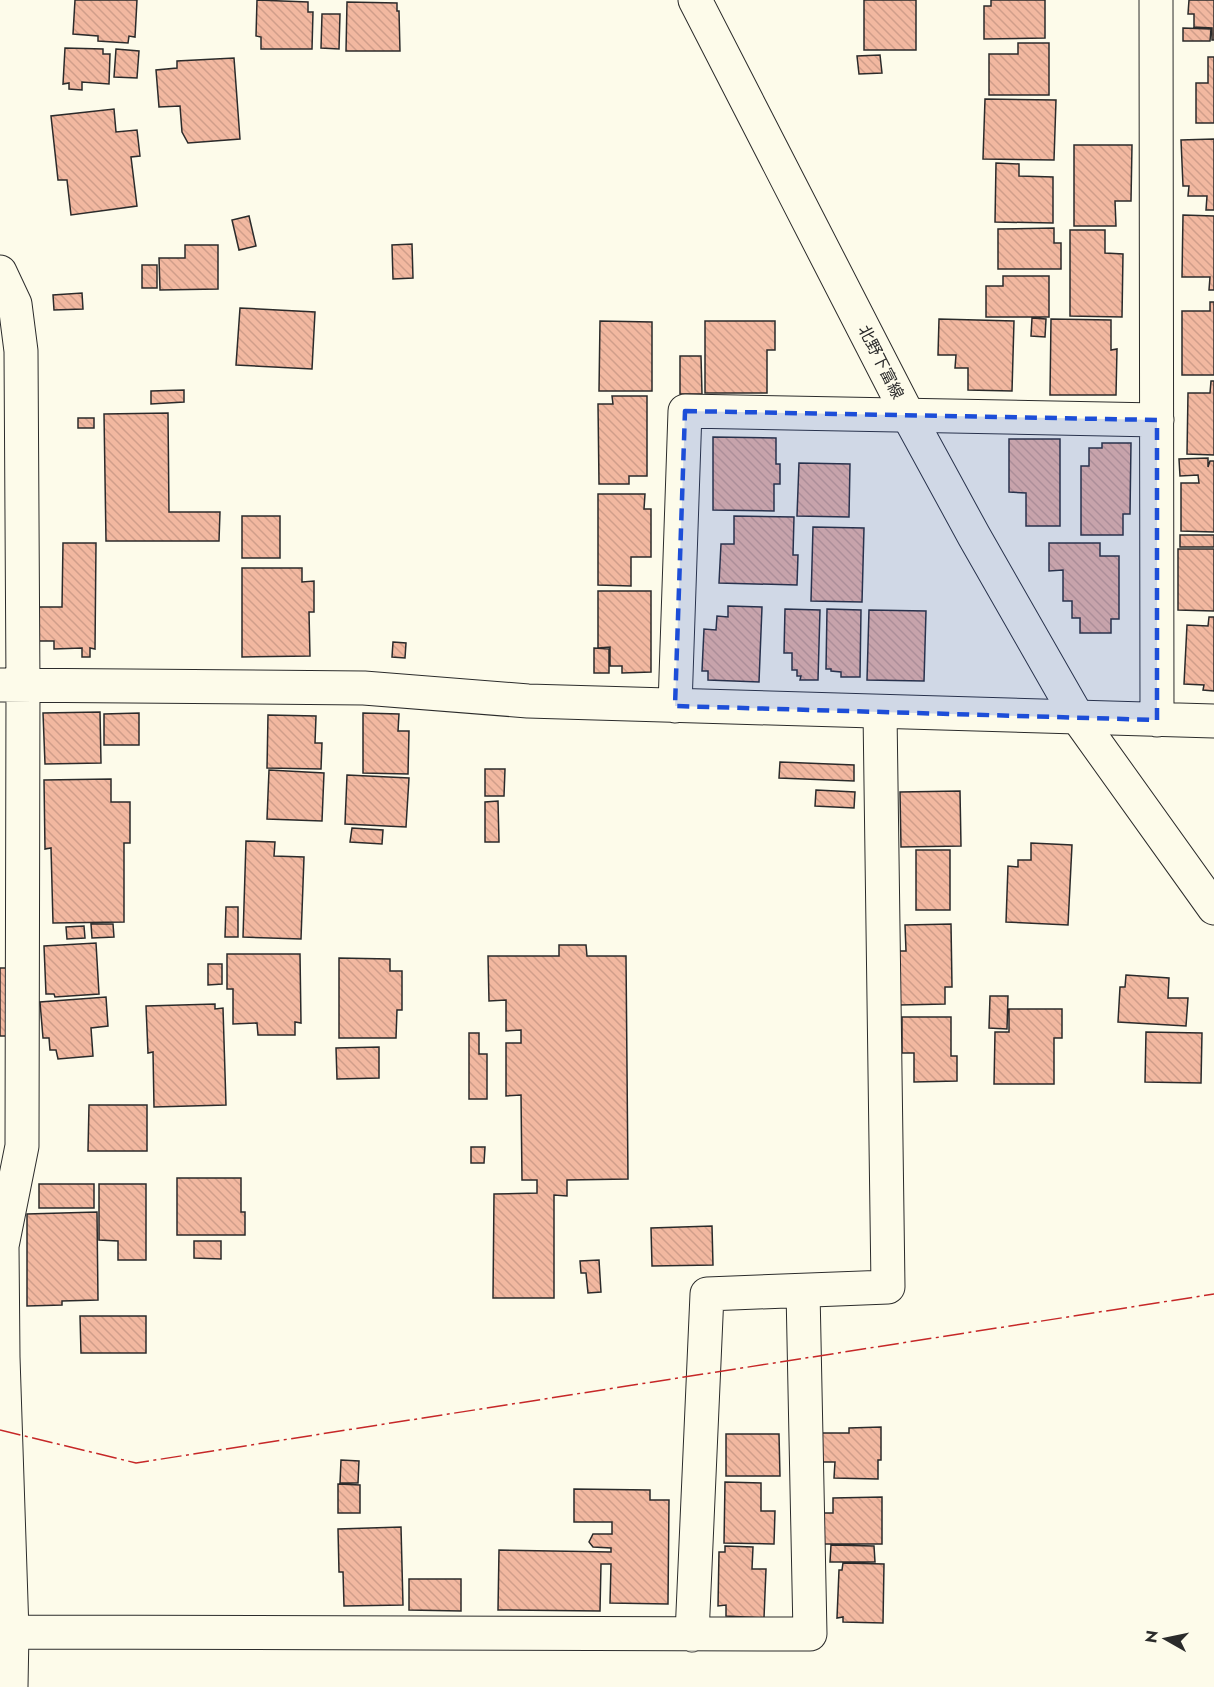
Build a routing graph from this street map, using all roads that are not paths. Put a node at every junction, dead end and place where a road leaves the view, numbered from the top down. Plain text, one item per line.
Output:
1 (695, 0) edge
2 (1156, 0) edge
3 (0, 272) edge
4 (908, 415) junction
5 (1157, 420) junction
6 (12, 685) edge
7 (675, 706) junction
8 (880, 712) junction
9 (1078, 718) junction
10 (1157, 720) junction
11 (1214, 721) edge
12 (1214, 908) edge
13 (803, 1291) junction
14 (12, 1632) junction
15 (692, 1635) junction
16 (11, 1687) edge

1 - 4 street, 北野下富線
2 - 5 street
3 - 6 street
4 - 5 street
4 - 7 street
4 - 9 street, 北野下富線
5 - 10 street
6 - 7 street
6 - 14 street
7 - 8 street
8 - 9 street
8 - 13 street
9 - 10 street
9 - 12 street, 北野下富線
10 - 11 street
13 - 15 street
13 - 15 street
14 - 15 street
14 - 16 street

